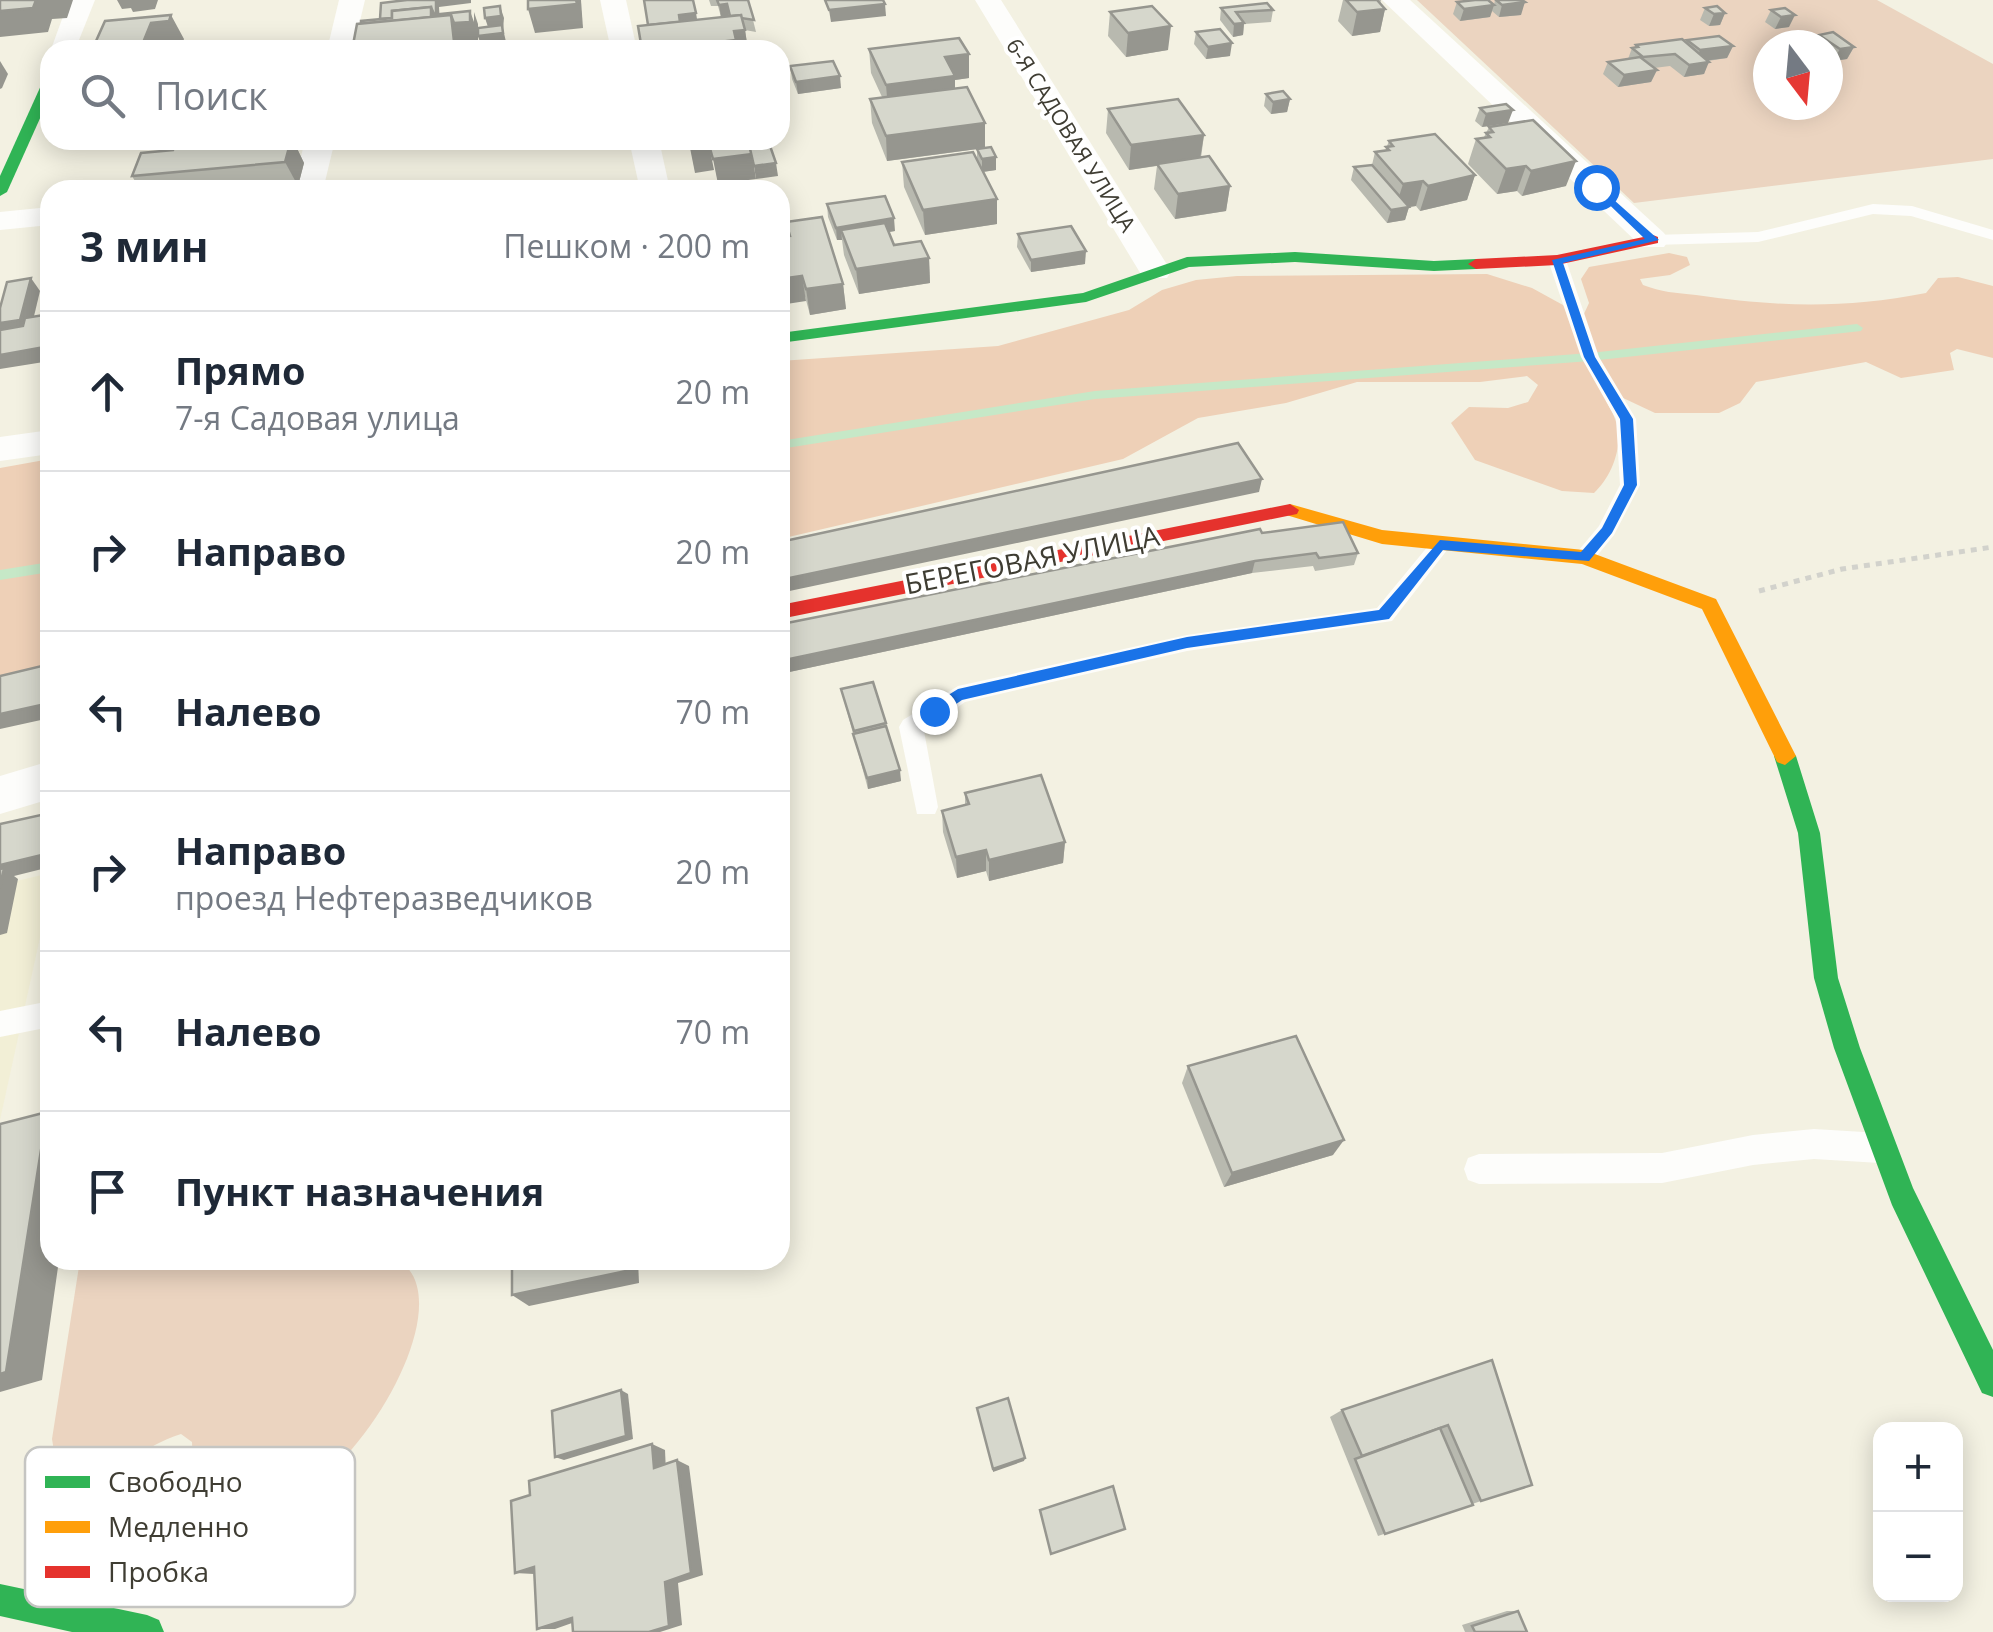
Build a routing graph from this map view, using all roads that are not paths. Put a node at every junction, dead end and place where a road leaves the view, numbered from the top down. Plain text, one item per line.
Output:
1 (82, 0) edge
2 (352, 0) edge
3 (613, 0) edge
4 (988, 0) edge
5 (1395, 0) edge
6 (66, 40) edge
7 (342, 40) edge
8 (622, 40) edge
9 (40, 103) edge
10 (318, 150) edge
11 (646, 150) edge
12 (310, 180) edge
13 (653, 180) edge
14 (0, 192) edge
15 (40, 217) edge
16 (0, 221) edge
17 (1993, 235) edge
18 (1653, 240) junction
19 (1557, 260) junction
20 (1155, 271) junction
21 (790, 337) edge
22 (40, 443) edge
23 (0, 449) edge
24 (1440, 545) junction
25 (1584, 558) junction
26 (790, 610) edge
27 (40, 783) edge
28 (0, 795) edge
29 (926, 808) dead end
30 (40, 1016) edge
31 (0, 1024) edge
32 (1880, 1148) junction
33 (1479, 1169) dead end
34 (1993, 1382) edge
35 (0, 1600) edge
36 (25, 1605) edge
37 (32, 1607) edge
38 (147, 1632) edge

1 - 6 street
2 - 7 street
3 - 8 street
4 - 20 street, 6-Я САДОВАЯ УЛИЦА
5 - 18 street
9 - 14 street
10 - 12 street
11 - 13 street
15 - 16 street
17 - 18 lane
18 - 19 street
19 - 20 street
19 - 25 lane
20 - 21 street
22 - 23 street
24 - 25 street
24 - 26 street, БЕРЕГОВАЯ УЛИЦА
24 - 29 lane
25 - 32 street
27 - 28 street
30 - 31 lane
32 - 33 lane
32 - 34 street
35 - 36 street
37 - 38 street

